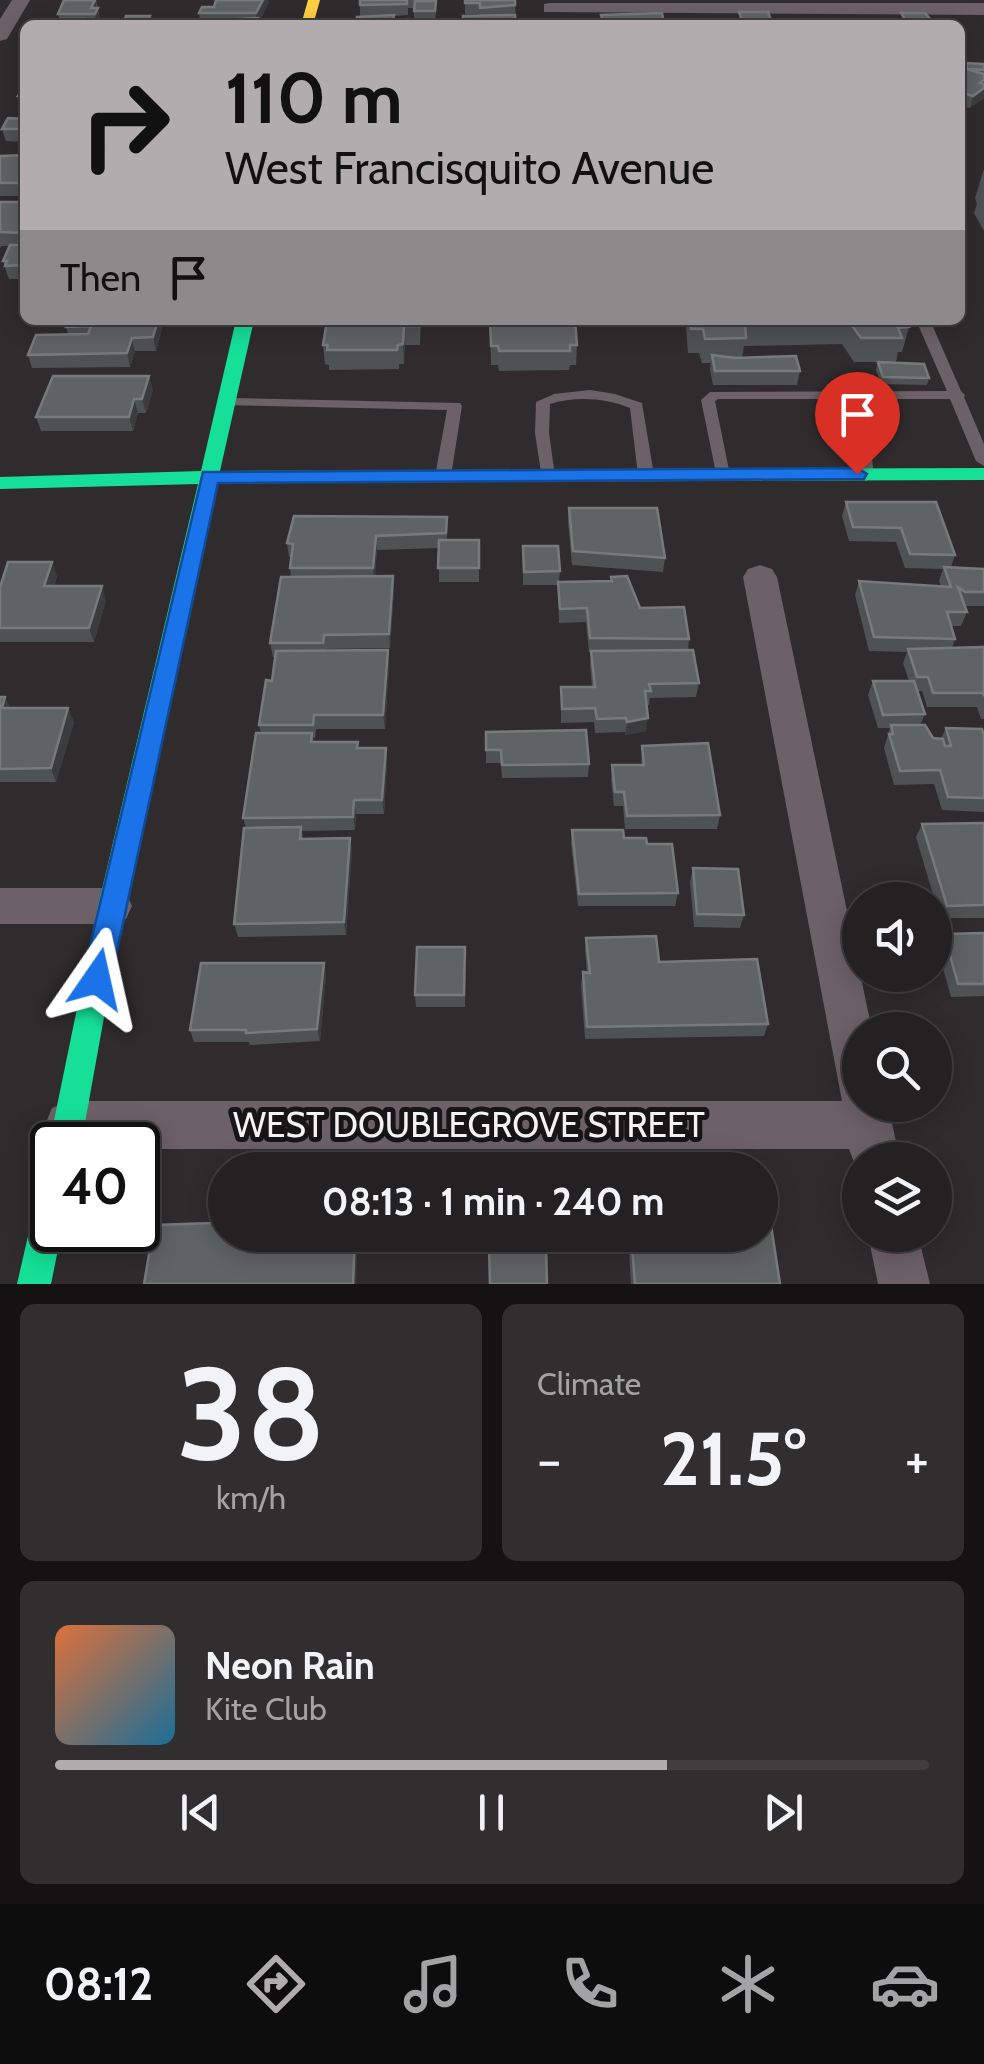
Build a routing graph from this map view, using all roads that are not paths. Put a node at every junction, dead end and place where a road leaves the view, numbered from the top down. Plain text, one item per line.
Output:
1 (21, 0) edge
2 (984, 9) edge
3 (551, 11) edge
4 (824, 18) edge
5 (0, 35) edge
6 (244, 325) edge
7 (924, 325) edge
8 (838, 394) junction
9 (862, 394) junction
10 (958, 395) junction
11 (227, 402) junction
12 (860, 432) junction
13 (984, 461) edge
14 (984, 474) edge
15 (646, 475) junction
16 (722, 475) junction
17 (444, 476) junction
18 (547, 476) junction
19 (866, 476) junction
20 (210, 477) junction
21 (0, 483) edge
22 (760, 577) dead end
23 (0, 906) edge
24 (110, 906) junction
25 (846, 1012) edge
26 (842, 1120) edge
27 (69, 1122) edge
28 (160, 1133) edge
29 (41, 1252) edge
30 (896, 1252) edge
31 (34, 1284) edge
32 (904, 1284) edge

1 - 5 street
2 - 4 street
3 - 4 street
6 - 11 street
7 - 10 lane
8 - 9 lane
8 - 12 lane
8 - 16 lane
9 - 10 lane
9 - 12 lane
10 - 13 lane
11 - 17 lane
11 - 20 street
12 - 19 lane
14 - 19 street
15 - 16 street
15 - 18 street
15 - 18 lane
16 - 19 street
17 - 18 street
17 - 20 street
20 - 21 street
20 - 24 street
22 - 25 street
23 - 24 street
24 - 27 street
26 - 28 street, WEST DOUBLEGROVE STREET
29 - 31 street
30 - 32 street

